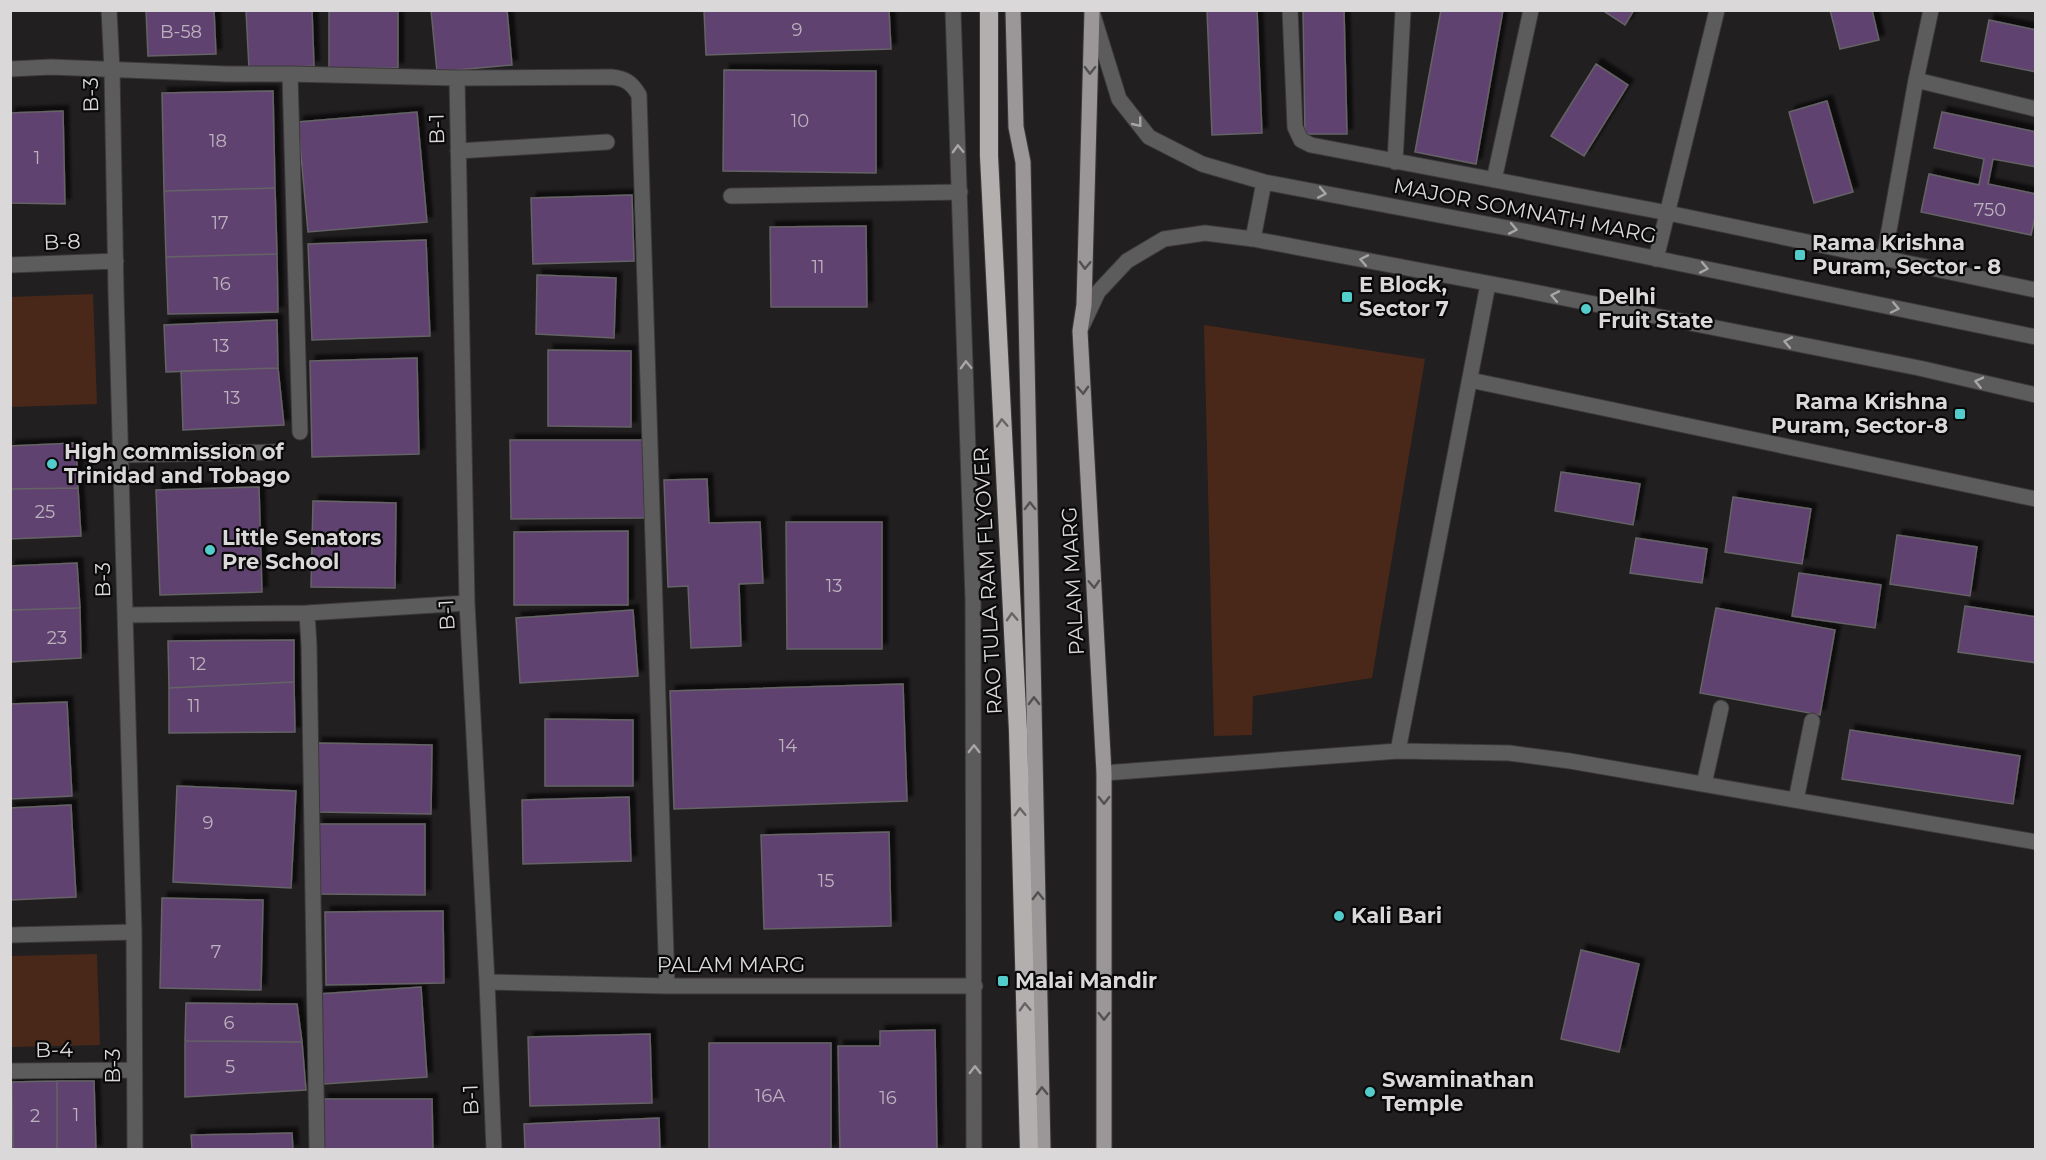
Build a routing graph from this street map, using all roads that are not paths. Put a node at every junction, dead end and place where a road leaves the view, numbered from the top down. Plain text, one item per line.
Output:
1 (109, 10) edge
2 (953, 10) edge
3 (989, 10) edge
4 (1013, 10) edge
5 (1290, 10) edge
6 (1404, 10) edge
7 (1531, 10) edge
8 (1717, 10) edge
9 (1931, 10) edge
10 (1092, 11) edge
11 (10, 69) edge
12 (112, 70) junction
13 (290, 74) junction
14 (457, 78) junction
15 (1916, 80) junction
16 (2036, 109) edge
17 (607, 142) dead end
18 (458, 151) junction
19 (1395, 162) junction
20 (1494, 180) junction
21 (1264, 182) junction
22 (960, 192) junction
23 (731, 196) dead end
24 (1668, 213) junction
25 (1253, 238) junction
26 (1884, 258) junction
27 (1656, 259) junction
28 (116, 261) junction
29 (10, 265) edge
30 (1488, 284) junction
31 (2036, 290) edge
32 (1080, 331) junction
33 (2036, 337) edge
34 (1470, 380) junction
35 (2036, 395) edge
36 (300, 432) dead end
37 (275, 452) dead end
38 (122, 456) junction
39 (2036, 499) edge
40 (467, 603) junction
41 (307, 613) junction
42 (125, 615) junction
43 (1721, 708) dead end
44 (1812, 721) dead end
45 (1398, 751) junction
46 (1104, 773) junction
47 (1704, 784) junction
48 (1796, 800) junction
49 (2036, 842) edge
50 (134, 932) junction
51 (10, 935) edge
52 (487, 982) junction
53 (667, 986) junction
54 (975, 986) junction
55 (134, 1070) junction
56 (10, 1071) edge
57 (135, 1149) edge
58 (317, 1149) edge
59 (494, 1149) edge
60 (974, 1149) edge
61 (1029, 1149) edge
62 (1043, 1149) edge
63 (1104, 1149) edge

1 - 12 street, B-3
22 -> 2 street
61 -> 3 highway, RAO TULA RAM FLYOVER
62 -> 4 main road, PALAM MARG
5 - 19 street
6 - 19 street
7 - 20 street
8 - 24 street
9 - 15 street
10 -> 21 street, MAJOR SOMNATH MARG
10 -> 32 main road, PALAM MARG
11 - 12 street
12 - 13 street
12 - 28 street, B-3
13 - 14 street
13 - 36 street
14 - 18 street, B-1
14 - 53 street
15 - 16 street
15 - 26 street
17 - 18 street
18 - 40 street, B-1
19 - 20 street
20 - 24 street
21 - 25 street
21 -> 27 street, MAJOR SOMNATH MARG
22 - 23 street
54 -> 22 street
24 - 26 street
24 - 27 street
30 -> 25 street
25 - 32 street
26 - 31 street
27 -> 33 street, MAJOR SOMNATH MARG
28 - 29 street, B-8
28 - 38 street, B-3
30 - 34 street
35 -> 30 street
32 -> 46 main road, PALAM MARG
34 - 39 street
34 - 45 street
37 - 38 street
38 - 42 street, B-3
40 - 41 street
40 - 52 street, B-1
41 - 42 street
41 - 58 street
42 - 50 street, B-3
43 - 47 street
44 - 48 street
45 - 46 street
45 - 47 street
46 -> 63 main road, PALAM MARG
47 - 48 street
48 - 49 street
50 - 51 street
50 - 55 street, B-3
52 - 53 street, PALAM MARG
52 - 59 street, B-1
53 - 54 street, PALAM MARG
60 -> 54 street
55 - 56 street, B-4
55 - 57 street, B-3

